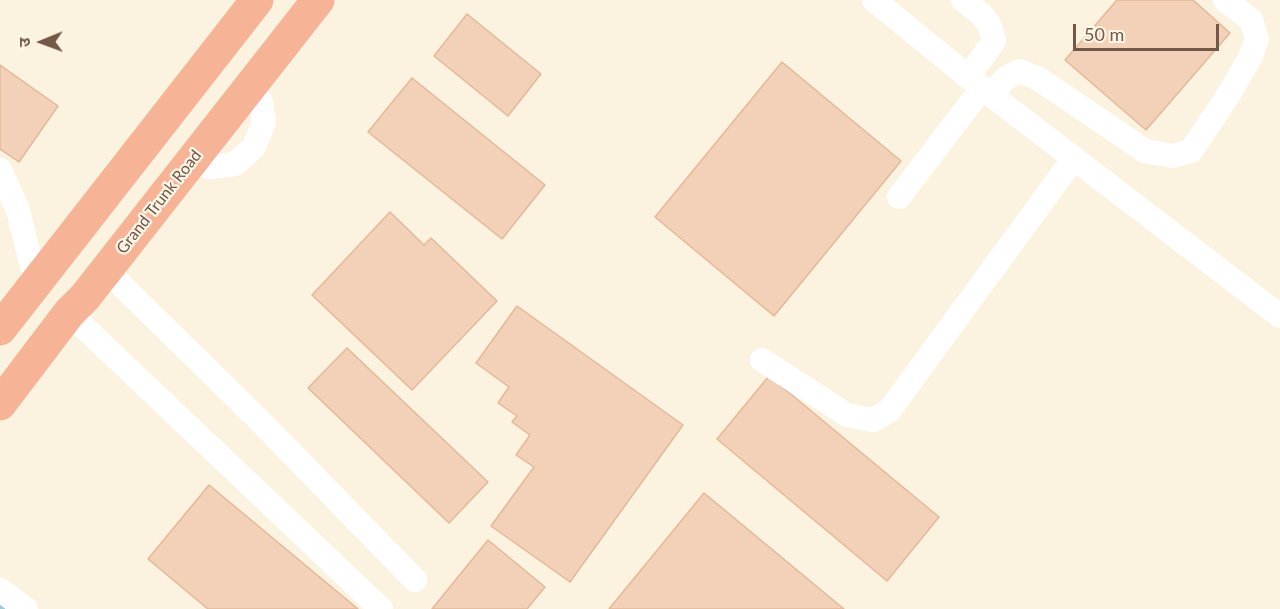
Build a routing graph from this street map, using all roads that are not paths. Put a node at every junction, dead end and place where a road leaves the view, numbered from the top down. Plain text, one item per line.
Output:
1 (257, 0) edge
2 (276, 0) edge
3 (874, 0) edge
4 (963, 0) edge
5 (1225, 0) edge
6 (310, 10) edge
7 (980, 87) junction
8 (142, 147) junction
9 (1074, 158) junction
10 (185, 169) junction
11 (0, 170) edge
12 (898, 197) dead end
13 (106, 270) junction
14 (36, 283) junction
15 (69, 313) junction
16 (1280, 316) edge
17 (0, 329) edge
18 (762, 360) dead end
19 (0, 404) edge
20 (415, 580) dead end
21 (0, 590) edge
22 (26, 609) edge
23 (381, 609) edge

1 - 8 highway
2 - 6 highway
3 - 7 street
4 - 7 street
5 - 7 street
6 - 10 highway, Grand Trunk Road
7 - 9 street
7 - 12 street
8 - 10 highway
8 - 14 highway
9 - 16 street
9 - 18 street
10 - 13 highway, Grand Trunk Road
11 - 14 street
13 - 15 highway, Grand Trunk Road
13 - 20 street
14 - 17 highway
15 - 19 highway, Grand Trunk Road
15 - 23 street
21 - 22 street

